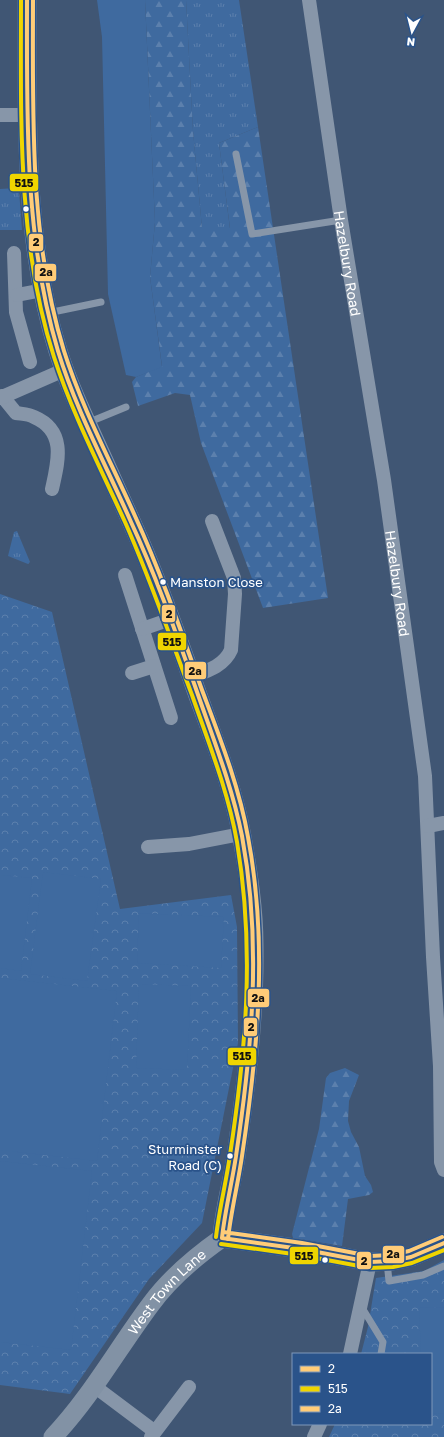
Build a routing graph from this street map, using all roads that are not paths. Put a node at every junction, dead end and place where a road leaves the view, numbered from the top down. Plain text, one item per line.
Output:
1 (27, 0) edge
2 (309, 0) edge
3 (0, 115) edge
4 (28, 115) junction
5 (236, 154) dead end
6 (341, 220) junction
7 (14, 253) dead end
8 (44, 290) junction
9 (17, 295) junction
10 (101, 302) dead end
11 (48, 314) junction
12 (30, 362) dead end
13 (64, 370) junction
14 (1, 397) edge
15 (126, 407) dead end
16 (87, 423) junction
17 (52, 489) dead end
18 (212, 521) dead end
19 (125, 575) dead end
20 (171, 619) junction
21 (142, 629) junction
22 (154, 666) junction
23 (132, 673) dead end
24 (191, 677) junction
25 (171, 718) dead end
26 (444, 823) edge
27 (428, 826) junction
28 (241, 834) junction
29 (148, 847) dead end
30 (442, 1066) edge
31 (444, 1170) edge
32 (222, 1238) junction
33 (444, 1243) edge
34 (378, 1262) junction
35 (444, 1266) edge
36 (361, 1306) junction
37 (350, 1353) edge
38 (381, 1353) edge
39 (94, 1386) junction
40 (189, 1387) dead end
41 (320, 1425) edge
42 (153, 1434) edge
43 (53, 1437) edge
44 (314, 1437) edge

1 - 4 street
2 - 6 street, Hazelbury Road
3 - 4 street
4 - 8 street
5 - 6 lane
6 - 27 street, Hazelbury Road
7 - 9 street
8 - 9 street
8 - 11 street
9 - 12 street
10 - 11 lane
11 - 13 street
13 - 14 street
13 - 16 street
14 - 17 street
15 - 16 lane
16 - 20 street
18 - 24 street
19 - 21 street
20 - 21 street
20 - 24 street
21 - 22 street
22 - 23 street
22 - 25 street
24 - 28 street
26 - 27 street
27 - 30 street, Hazelbury Road
28 - 29 street
28 - 32 street
30 - 31 street, Hazelbury Road
32 - 34 street
32 - 39 street, West Town Lane
33 - 34 street
34 - 35 lane
34 - 36 street
36 - 37 street
36 - 38 lane
39 - 42 street
39 - 43 street, West Town Lane
40 - 42 street
41 - 44 street

